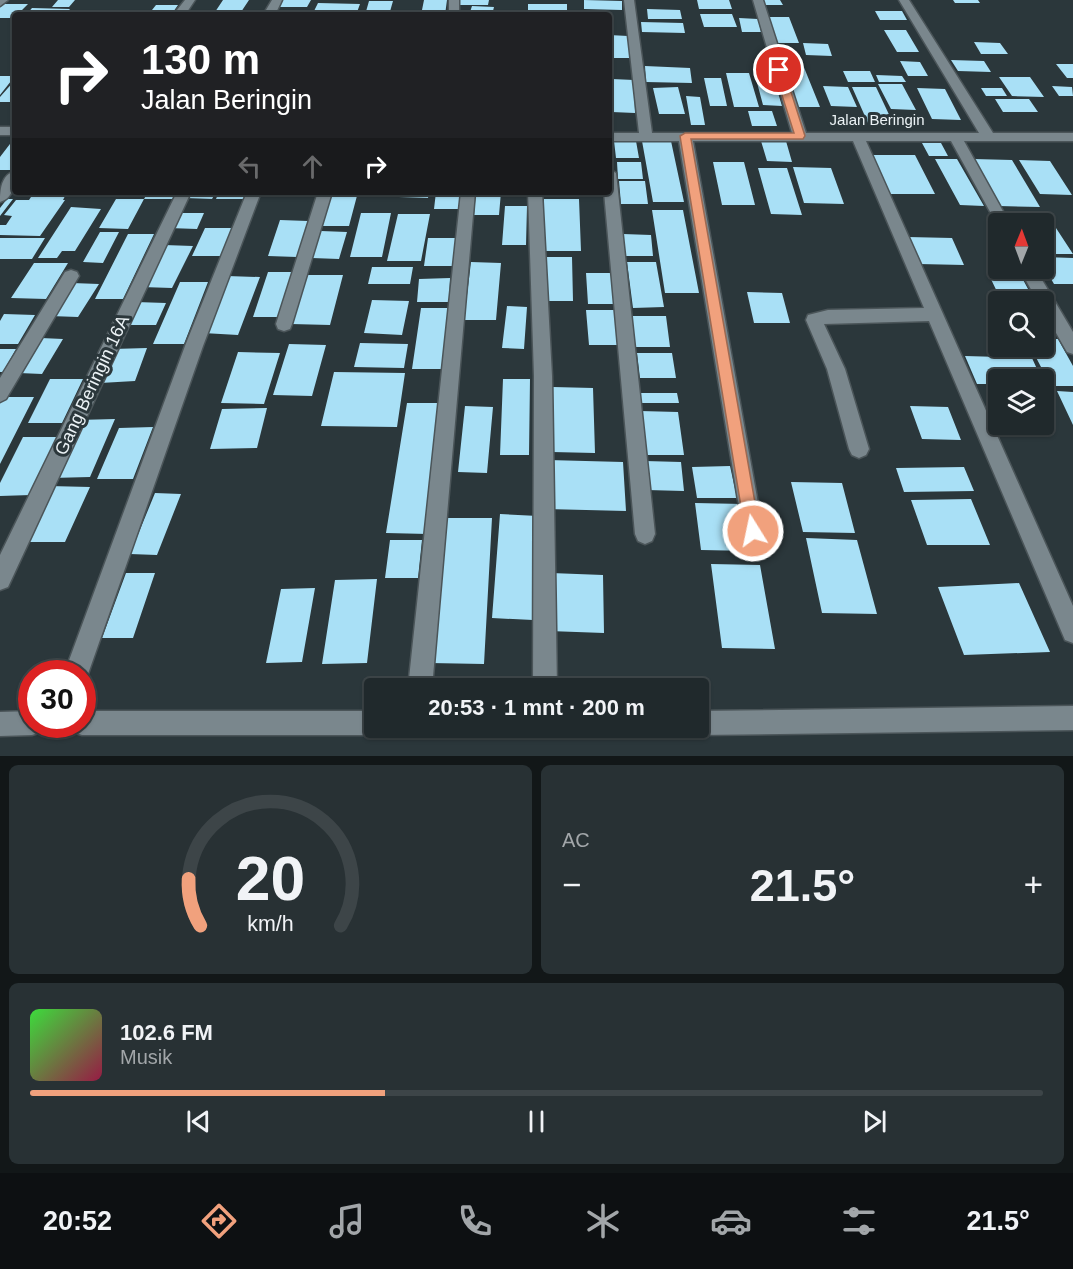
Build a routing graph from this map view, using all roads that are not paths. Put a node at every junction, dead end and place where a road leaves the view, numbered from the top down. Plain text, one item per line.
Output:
1 (628, 0) edge
2 (758, 0) edge
3 (904, 0) edge
4 (685, 136) junction
5 (800, 136) junction
6 (988, 136) junction
7 (612, 137) edge
8 (646, 137) junction
9 (858, 137) junction
10 (955, 137) junction
11 (1073, 137) edge
12 (12, 180) edge
13 (183, 195) edge
14 (253, 195) edge
15 (324, 195) edge
16 (468, 195) edge
17 (535, 195) edge
18 (611, 195) edge
19 (0, 197) edge
20 (997, 213) edge
21 (71, 276) dead end
22 (1033, 279) edge
23 (935, 314) junction
24 (284, 324) dead end
25 (1073, 347) edge
26 (0, 394) edge
27 (859, 449) dead end
28 (753, 531) dead end
29 (645, 534) dead end
30 (0, 579) edge
31 (1073, 632) edge
32 (81, 660) edge
33 (421, 678) edge
34 (544, 678) edge
35 (1073, 718) edge
36 (18, 723) edge
37 (96, 723) edge
38 (364, 723) edge
39 (709, 723) edge
40 (0, 724) edge

1 - 8 street
2 - 5 street
3 - 6 street
4 - 5 street, Jalan Beringin
4 - 8 street, Jalan Beringin
4 - 28 street
5 - 9 street, Jalan Beringin
6 - 10 street, Jalan Beringin
6 - 11 street, Jalan Beringin
7 - 8 street, Jalan Beringin
9 - 10 street, Jalan Beringin
9 - 23 street
10 - 20 street
12 - 19 street
13 - 30 street, Gang Beringin 16A
14 - 32 street
15 - 24 street
16 - 33 street
17 - 34 street
18 - 29 street
21 - 26 street
22 - 25 street
23 - 27 street
23 - 31 street
35 - 39 street
36 - 40 street
37 - 38 street

